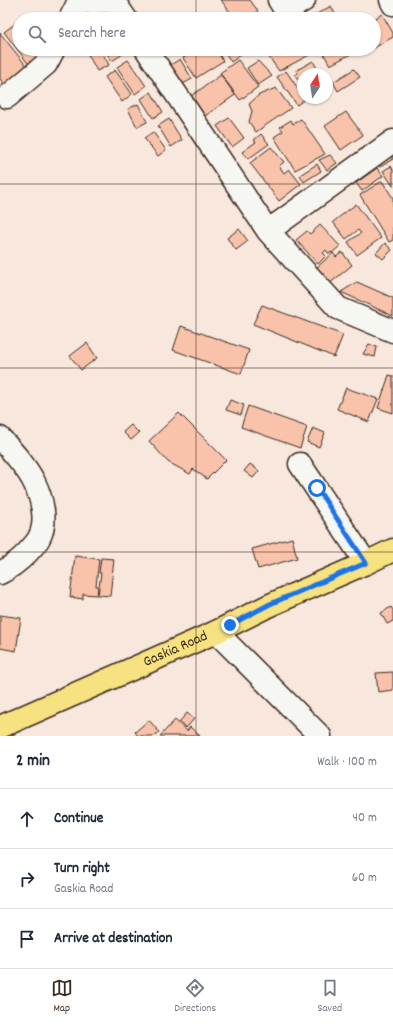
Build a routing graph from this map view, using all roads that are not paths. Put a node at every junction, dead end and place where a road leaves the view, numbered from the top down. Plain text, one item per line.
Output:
1 (114, 0) edge
2 (279, 0) edge
3 (304, 0) edge
4 (391, 0) edge
5 (393, 4) edge
6 (74, 12) edge
7 (122, 12) edge
8 (50, 56) edge
9 (151, 56) edge
10 (7, 97) dead end
11 (393, 141) edge
12 (268, 231) junction
13 (393, 331) edge
14 (0, 438) edge
15 (300, 464) dead end
16 (393, 550) edge
17 (366, 563) junction
18 (0, 573) edge
19 (216, 632) junction
20 (0, 727) edge
21 (320, 736) edge

1 - 6 street
1 - 7 street
2 - 3 street
4 - 5 street
8 - 10 street
9 - 12 street
11 - 12 street
12 - 13 street
14 - 18 street
15 - 17 street
16 - 17 main road, Gaskia Road
17 - 19 main road, Gaskia Road
19 - 20 main road, Gaskia Road
19 - 21 street

